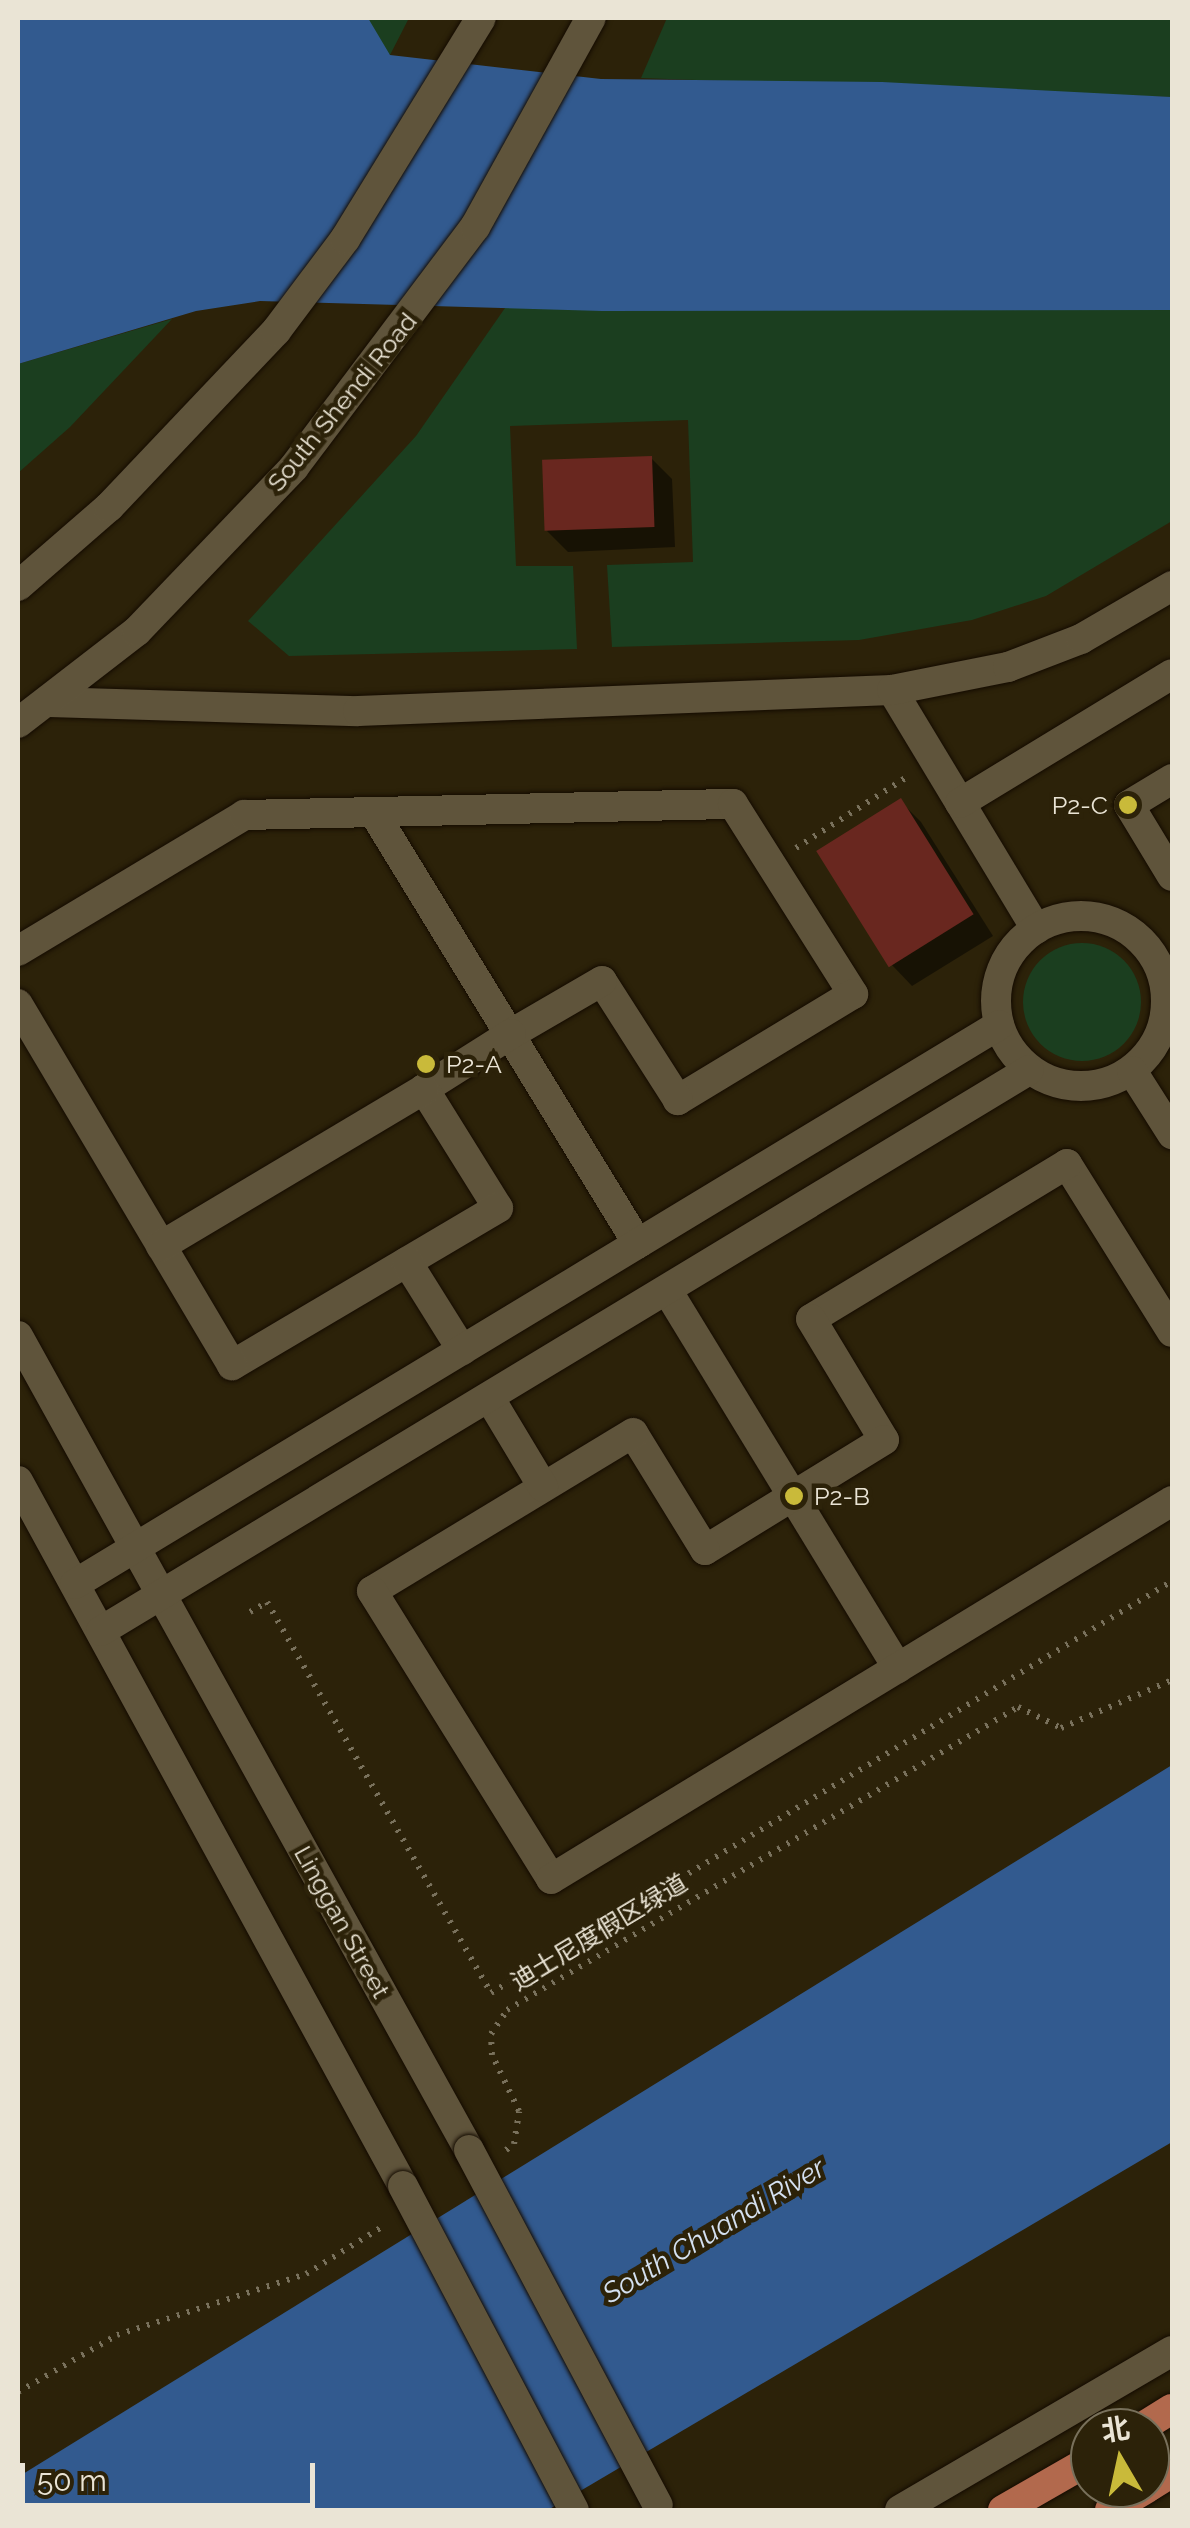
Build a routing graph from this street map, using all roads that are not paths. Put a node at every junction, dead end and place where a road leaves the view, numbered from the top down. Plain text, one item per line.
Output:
1 (481, 18) edge
2 (590, 18) edge
3 (18, 586) edge
4 (1172, 586) edge
5 (1172, 674) edge
6 (892, 690) junction
7 (48, 702) junction
8 (18, 723) edge
9 (1172, 779) edge
10 (960, 804) junction
11 (374, 813) junction
12 (1172, 876) edge
13 (1036, 929) junction
14 (18, 951) edge
15 (18, 1004) edge
16 (999, 1025) junction
17 (511, 1034) junction
18 (1029, 1070) junction
19 (1132, 1071) junction
20 (424, 1088) junction
21 (1172, 1134) edge
22 (638, 1244) junction
23 (162, 1246) junction
24 (407, 1262) junction
25 (666, 1290) junction
26 (1172, 1332) edge
27 (18, 1336) edge
28 (462, 1350) junction
29 (488, 1397) junction
30 (18, 1481) edge
31 (544, 1487) junction
32 (794, 1495) junction
33 (1172, 1501) edge
34 (135, 1548) junction
35 (75, 1584) junction
36 (161, 1596) junction
37 (101, 1631) junction
38 (898, 1668) junction
39 (1172, 2351) edge
40 (1070, 2471) edge
41 (659, 2508) edge
42 (574, 2510) edge
43 (900, 2510) edge
44 (1003, 2510) edge

1 - 3 street
2 - 7 street, South Shendi Road
4 - 6 street
5 - 10 street
6 - 7 street
6 - 10 street
7 - 8 street, South Shendi Road
9 - 12 street
10 - 13 street
11 - 14 street
11 - 17 street
11 - 17 street
13 - 16 street
13 - 19 street
15 - 23 street
16 - 18 street
16 - 22 street
17 - 20 street
17 - 22 street
18 - 19 street
18 - 25 street
19 - 21 street
20 - 23 street
20 - 24 street
22 - 28 street
23 - 24 street
24 - 28 street
25 - 29 street
25 - 32 street
26 - 32 street
27 - 34 street, Linggan Street
28 - 34 street
29 - 31 street
29 - 36 street
30 - 35 street
31 - 32 street
31 - 38 street
32 - 38 street
33 - 38 street
34 - 35 street
34 - 36 street, Linggan Street
35 - 37 street
36 - 37 street
36 - 41 street, Linggan Street, bridge
37 - 42 street, bridge
39 - 43 street
40 - 44 main road

